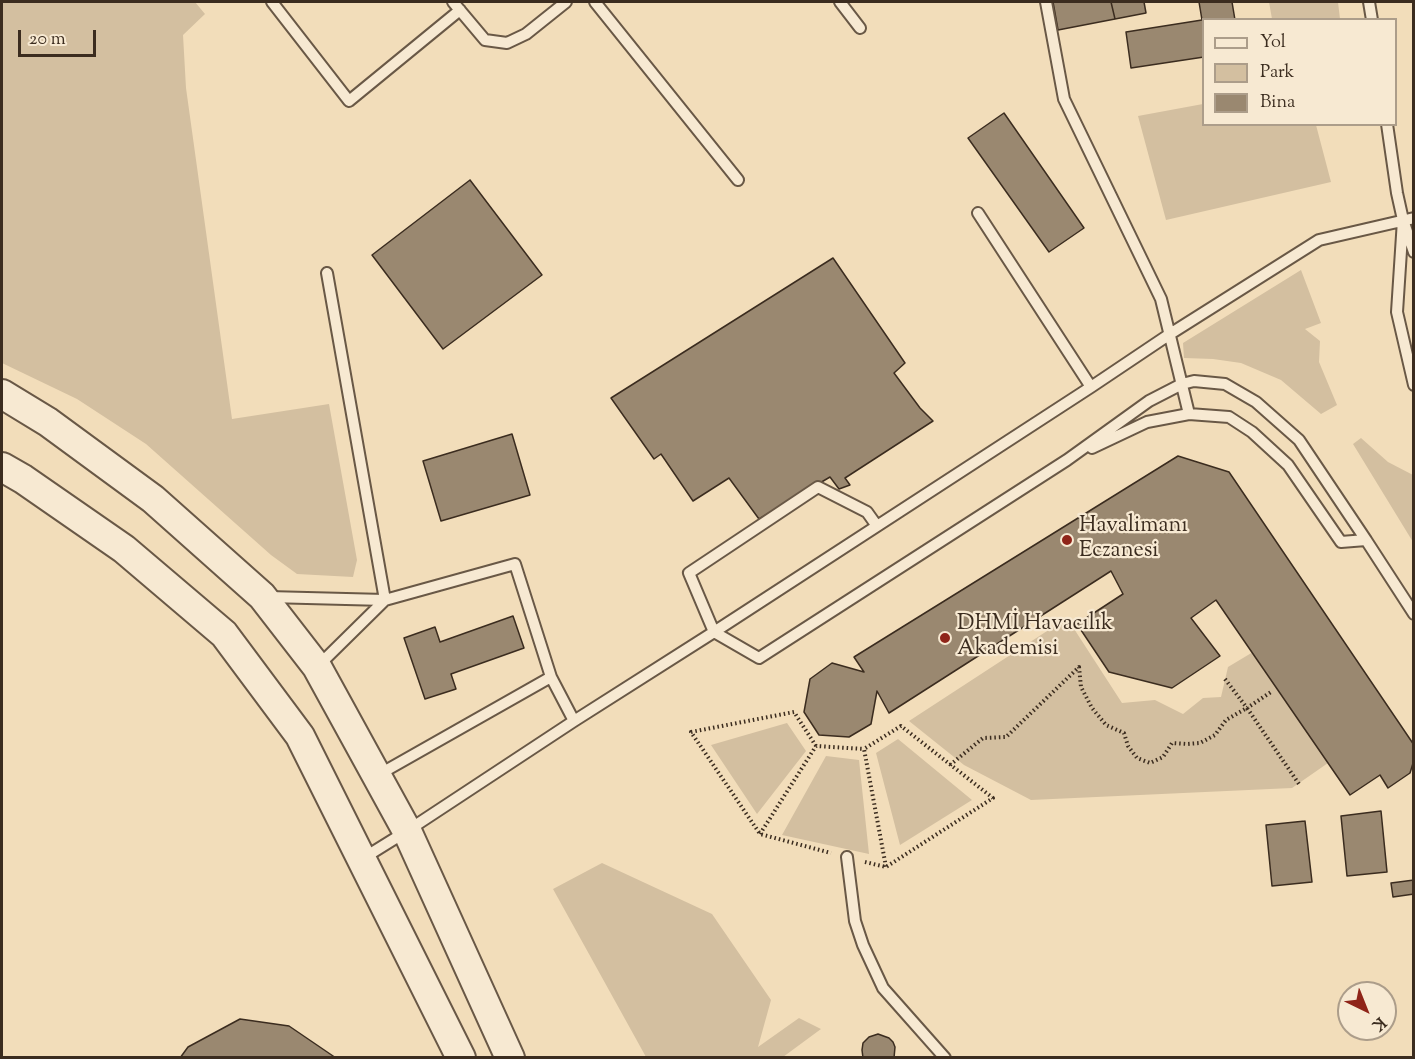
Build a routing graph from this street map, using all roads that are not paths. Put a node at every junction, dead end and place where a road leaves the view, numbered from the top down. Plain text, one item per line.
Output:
1 (272, 2) edge
2 (566, 2) edge
3 (596, 2) edge
4 (840, 2) edge
5 (1047, 2) edge
6 (1369, 2) edge
7 (456, 6) edge
8 (1372, 18) edge
9 (861, 28) dead end
10 (1387, 126) edge
11 (738, 180) dead end
12 (978, 213) dead end
13 (1408, 219) edge
14 (1413, 252) edge
15 (327, 273) dead end
16 (1170, 334) junction
17 (1182, 384) junction
18 (1413, 385) edge
19 (1091, 387) junction
20 (2, 394) edge
21 (1189, 414) junction
22 (1067, 460) junction
23 (2, 467) edge
24 (877, 526) junction
25 (1365, 540) junction
26 (262, 596) junction
27 (385, 600) junction
28 (1413, 614) edge
29 (714, 632) junction
30 (317, 668) junction
31 (551, 677) junction
32 (574, 721) junction
33 (376, 775) junction
34 (407, 831) junction
35 (847, 857) road end
36 (362, 859) junction
37 (461, 1058) edge
38 (510, 1058) edge
39 (945, 1058) edge

1 - 7 lane
2 - 7 lane
3 - 11 lane
4 - 9 lane
5 - 16 lane
6 - 8 lane
10 - 13 lane
12 - 19 lane
13 - 14 lane
13 - 16 lane
13 - 18 lane
15 - 27 lane
16 - 17 lane
16 - 19 lane
17 - 21 lane
17 - 22 lane
17 - 25 lane
19 - 24 lane
20 - 26 street
21 - 22 lane
21 - 25 lane
22 - 29 lane
23 - 36 street
24 - 29 lane
24 - 29 lane
25 - 28 lane
26 - 27 lane
26 - 30 street
27 - 30 lane
27 - 31 lane
29 - 32 lane
30 - 33 street
31 - 32 lane
31 - 33 lane
32 - 34 lane
33 - 34 street
34 - 36 lane
34 - 38 street
35 - 39 lane
36 - 37 street

